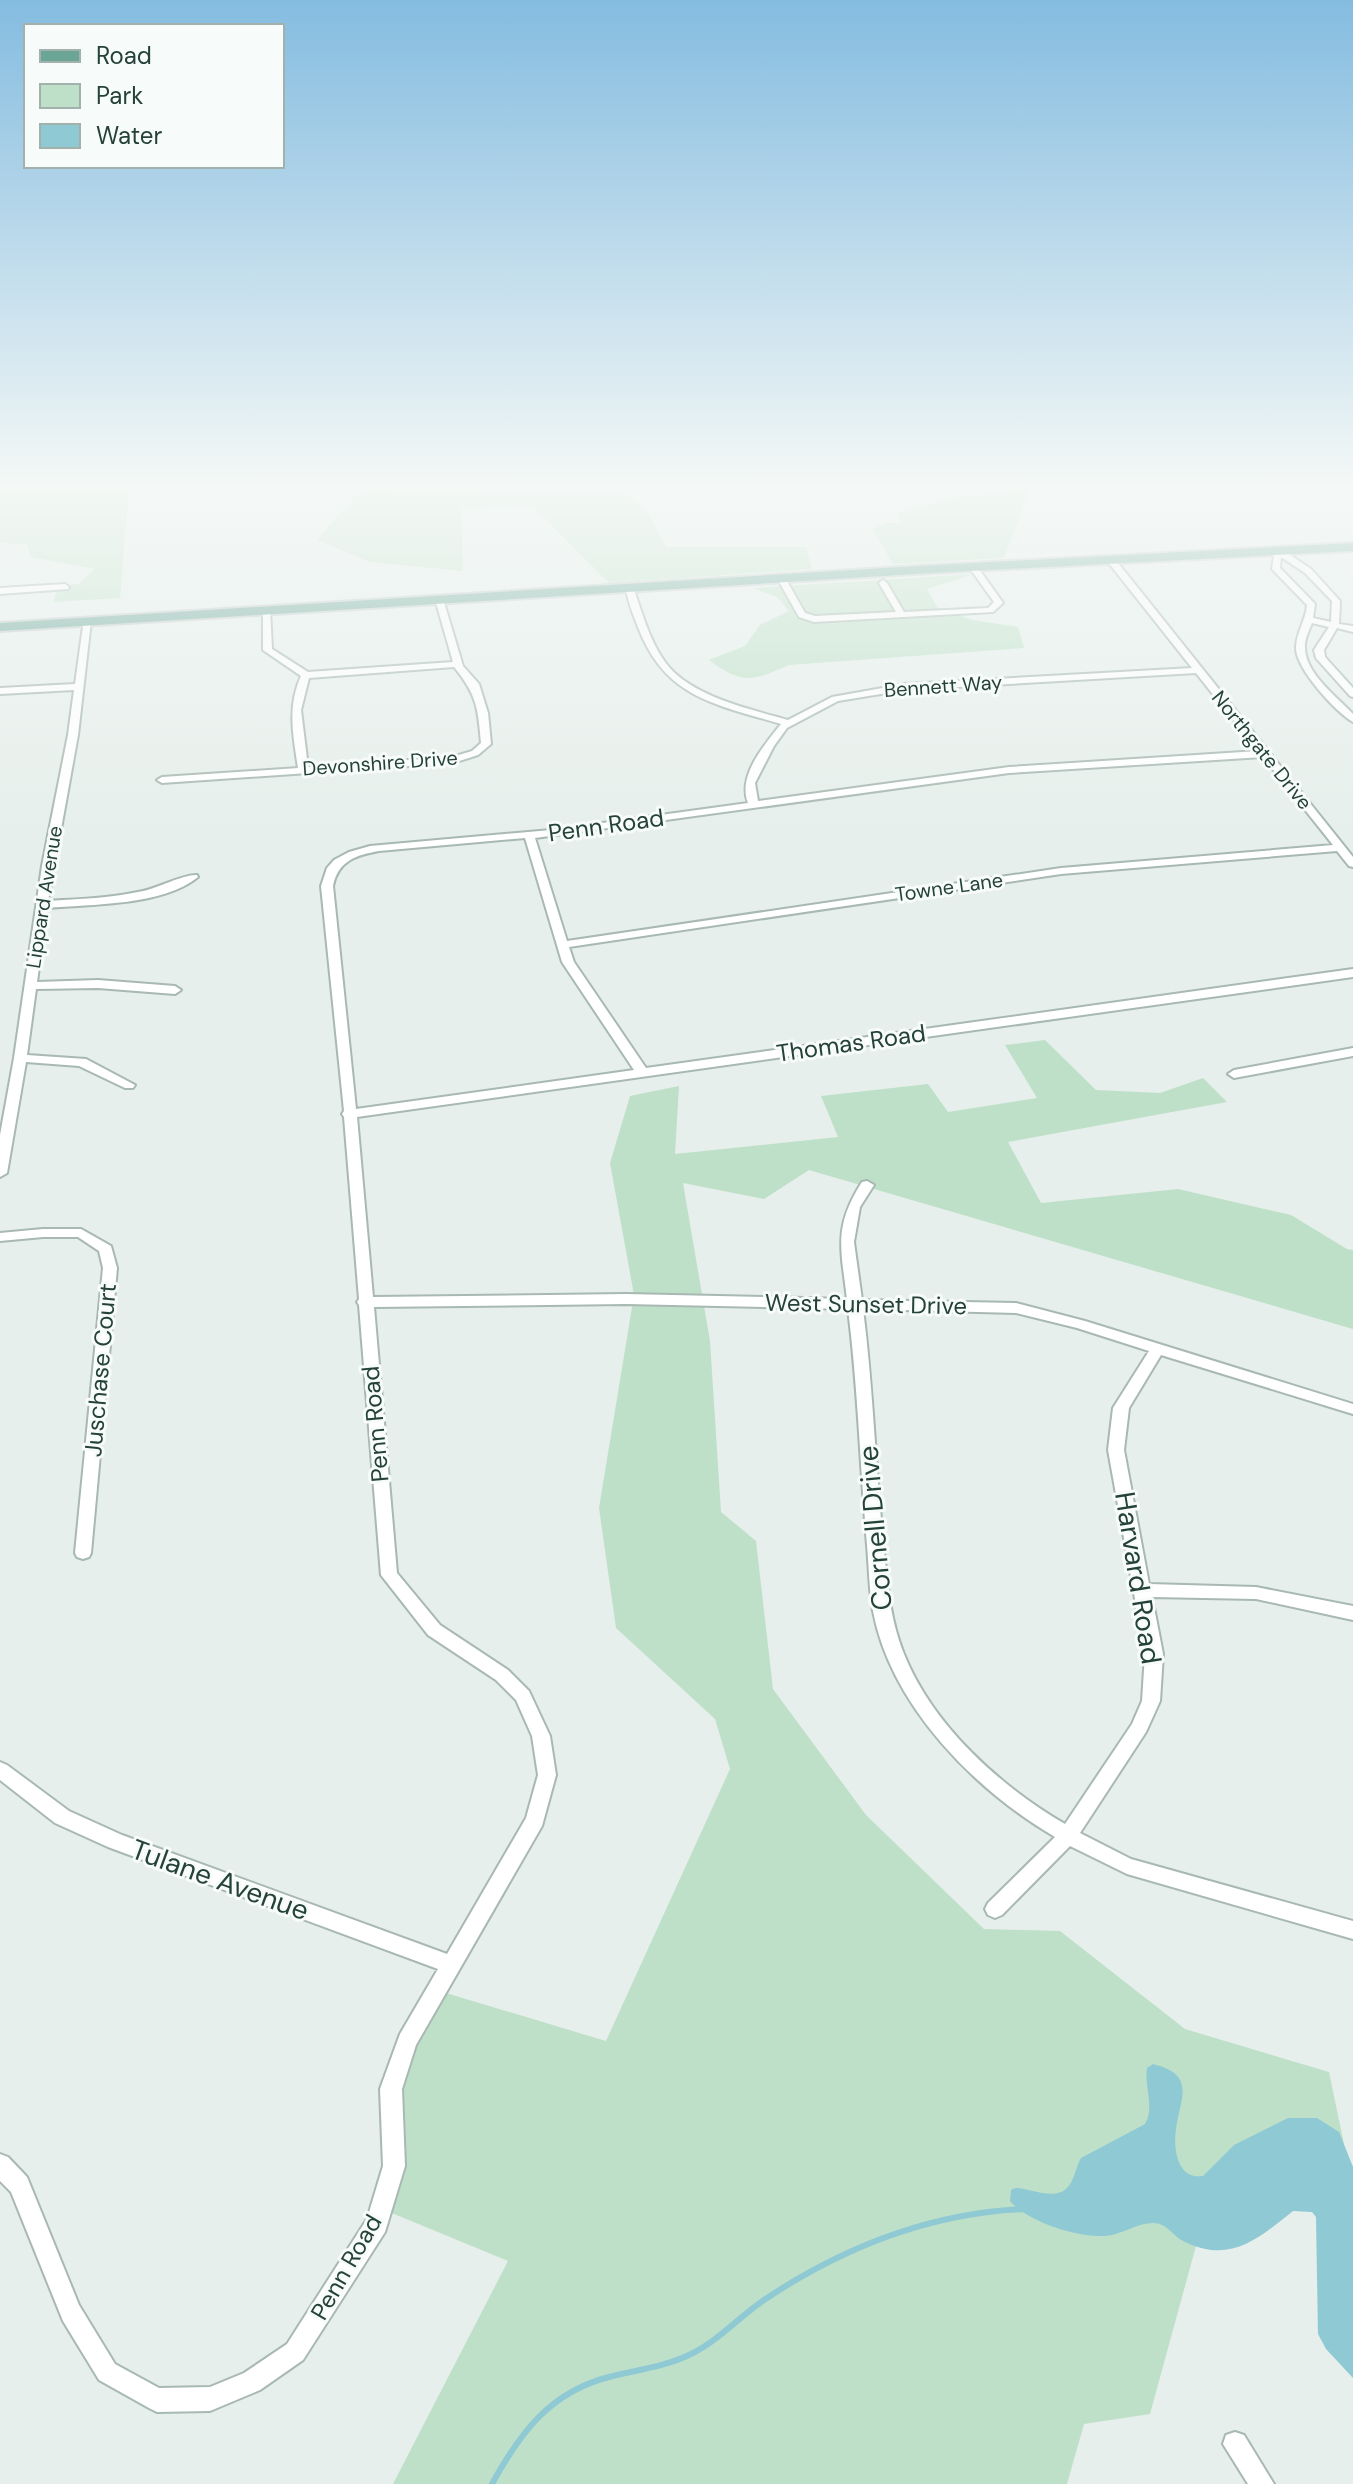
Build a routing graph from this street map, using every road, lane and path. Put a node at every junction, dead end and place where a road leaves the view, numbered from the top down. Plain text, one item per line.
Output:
1 (346, 605) edge
2 (441, 605) edge
3 (635, 605) edge
4 (796, 605) edge
5 (896, 605) edge
6 (998, 605) edge
7 (1147, 605) edge
8 (1309, 605) edge
9 (1336, 605) edge
10 (266, 610) junction
11 (902, 615) junction
12 (1310, 620) junction
13 (87, 621) junction
14 (1335, 625) junction
15 (0, 627) edge
16 (1353, 629) edge
17 (458, 664) junction
18 (1198, 670) junction
19 (306, 675) junction
20 (78, 687) junction
21 (0, 691) edge
22 (1353, 694) edge
23 (1353, 719) edge
24 (788, 723) junction
25 (1265, 754) junction
26 (303, 769) junction
27 (162, 780) dead end
28 (754, 805) junction
29 (529, 835) junction
30 (1340, 848) junction
31 (1353, 864) edge
32 (193, 877) dead end
33 (43, 905) junction
34 (561, 945) junction
35 (1353, 973) edge
36 (29, 986) junction
37 (175, 990) dead end
38 (1353, 1052) edge
39 (20, 1058) junction
40 (642, 1072) junction
41 (1234, 1074) dead end
42 (129, 1085) dead end
43 (348, 1114) junction
44 (2, 1147) edge
45 (0, 1173) edge
46 (867, 1185) dead end
47 (0, 1237) edge
48 (364, 1302) junction
49 (855, 1303) junction
50 (1158, 1348) junction
51 (1353, 1409) edge
52 (83, 1553) dead end
53 (1143, 1590) junction
54 (1353, 1613) edge
55 (0, 1770) edge
56 (1068, 1836) junction
57 (995, 1909) dead end
58 (1353, 1930) edge
59 (452, 1965) junction
60 (0, 2165) edge
61 (1235, 2444) dead end
62 (1262, 2484) edge

1 - 10 main road
2 - 17 street, Devonshire Drive
3 - 24 street
4 - 11 street
5 - 11 street
6 - 11 street
7 - 18 street, Northgate Drive
8 - 12 street
9 - 14 street
10 - 13 main road
10 - 19 street
12 - 14 street
12 - 23 street
13 - 15 main road
13 - 20 street, Lippard Avenue
14 - 16 street
14 - 22 street
17 - 19 street
17 - 26 street, Devonshire Drive
18 - 24 street, Bennett Way
18 - 25 street, Northgate Drive
19 - 26 street
20 - 21 street
20 - 33 street, Lippard Avenue
24 - 28 street, Bennett Way
25 - 28 street, Penn Road
25 - 30 street, Northgate Drive
26 - 27 street, Devonshire Drive
28 - 29 street, Penn Road
29 - 34 street
29 - 43 street, Penn Road
30 - 31 street, Northgate Drive
30 - 34 street, Towne Lane
32 - 33 street
33 - 36 street, Lippard Avenue
34 - 40 street
35 - 40 street, Thomas Road
36 - 37 street
36 - 39 street, Lippard Avenue
38 - 41 street
39 - 42 street
39 - 44 street, Lippard Avenue
40 - 43 street, Thomas Road
43 - 48 street, Penn Road
44 - 45 street, Lippard Avenue
46 - 49 street, Cornell Drive
47 - 52 street, Juschase Court
48 - 49 street, West Sunset Drive
48 - 59 street, Penn Road
49 - 50 street, West Sunset Drive
49 - 56 street, Cornell Drive
50 - 51 street, West Sunset Drive
50 - 53 street, Harvard Road
53 - 54 street
53 - 56 street, Harvard Road
55 - 59 street, Tulane Avenue
56 - 57 street, Harvard Road
56 - 58 street, Cornell Drive
59 - 60 street, Penn Road
61 - 62 street

